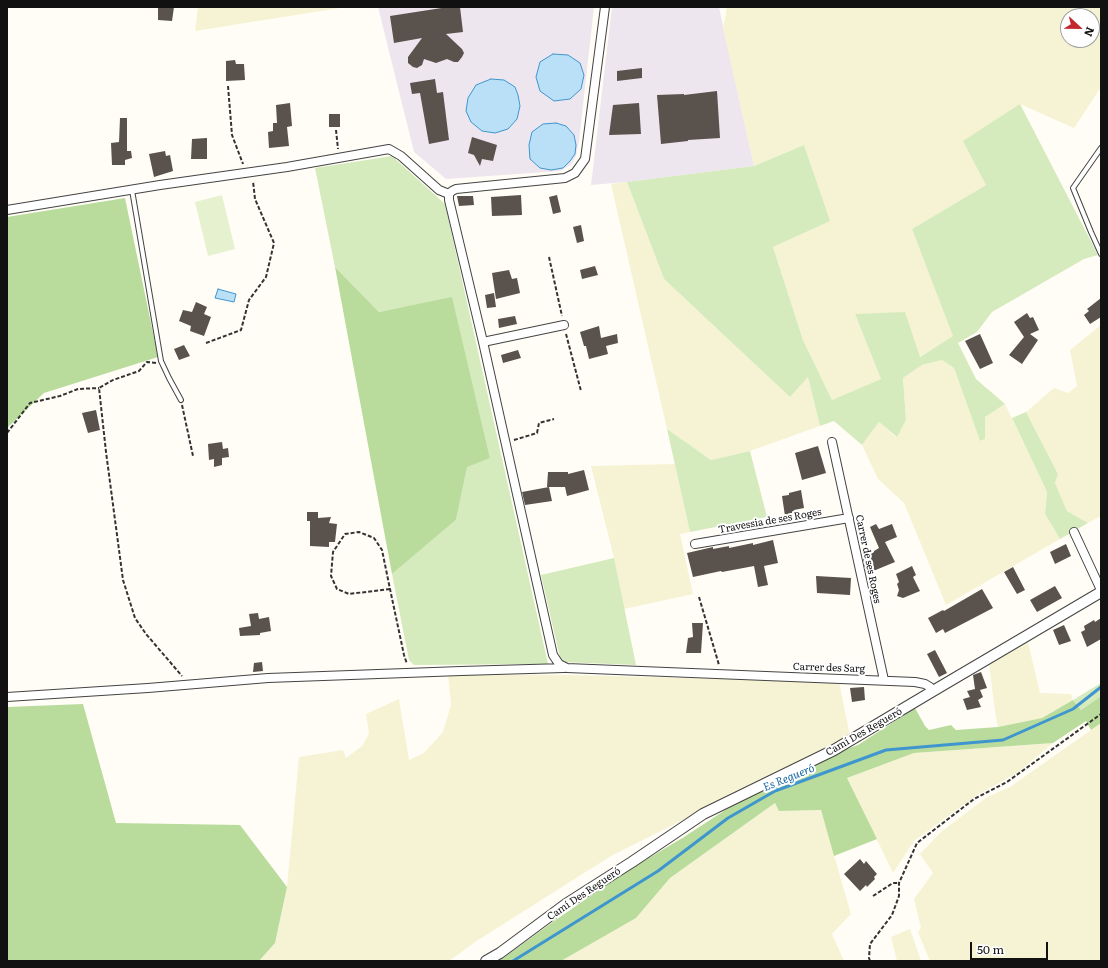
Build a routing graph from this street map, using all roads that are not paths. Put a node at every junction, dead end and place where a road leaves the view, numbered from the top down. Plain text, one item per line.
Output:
1 (605, 7) edge
2 (1101, 148) edge
3 (132, 190) junction
4 (449, 194) junction
5 (7, 210) edge
6 (1101, 254) edge
7 (564, 325) dead end
8 (483, 342) junction
9 (181, 400) road end
10 (832, 442) dead end
11 (849, 518) junction
12 (1074, 532) dead end
13 (695, 544) dead end
14 (1101, 591) edge
15 (567, 668) junction
16 (884, 680) junction
17 (933, 691) junction
18 (7, 697) edge
19 (486, 961) edge

1 - 4 street
2 - 6 lane
3 - 4 street
3 - 5 street
3 - 9 lane
4 - 8 street
7 - 8 street
8 - 15 street
10 - 11 street, Carrer de ses Roges
11 - 13 street, Travessia de ses Roges
11 - 16 street, Carrer de ses Roges
12 - 14 street
14 - 17 street, Camí Des Regueró
15 - 16 street, Carrer des Sarg
15 - 18 street, Carrer des Sarg
16 - 17 street, Carrer des Sarg
17 - 19 street, Camí Des Regueró

